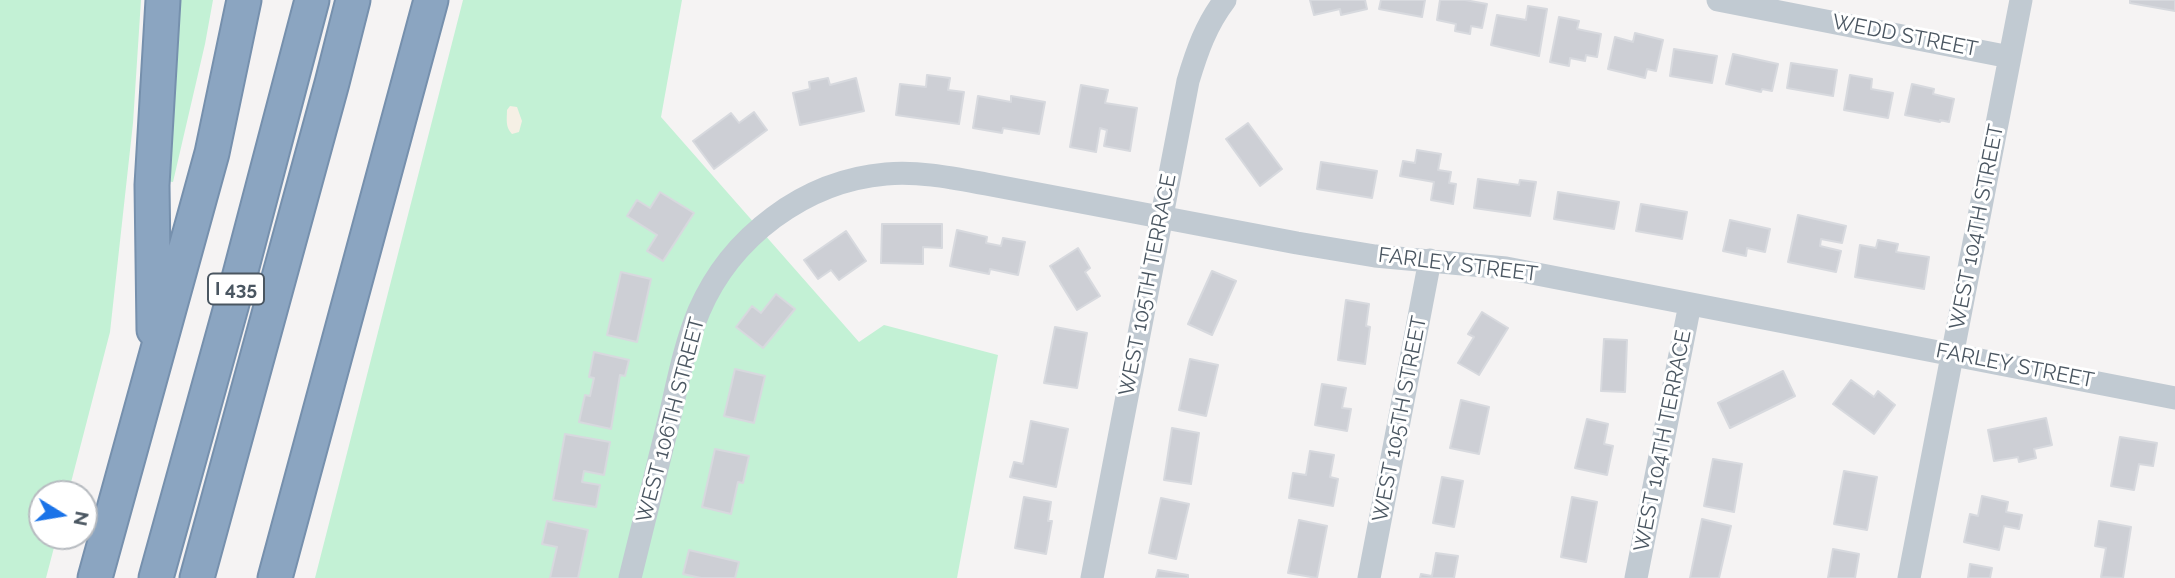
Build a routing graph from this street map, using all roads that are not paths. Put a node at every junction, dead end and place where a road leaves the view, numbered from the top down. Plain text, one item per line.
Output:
1 (163, 0) edge
2 (244, 0) edge
3 (312, 0) edge
4 (353, 0) edge
5 (431, 0) edge
6 (1225, 0) edge
7 (1718, 0) edge
8 (2021, 0) edge
9 (2010, 57) junction
10 (1162, 217) junction
11 (752, 234) joint
12 (1430, 260) junction
13 (1690, 304) junction
14 (1952, 354) junction
15 (154, 368) junction
16 (2175, 398) edge
17 (96, 578) edge
18 (156, 578) edge
19 (197, 578) edge
20 (275, 578) edge
21 (630, 578) edge
22 (1092, 578) edge
23 (1369, 578) edge
24 (1636, 578) edge
25 (1909, 578) edge

1 - 15 highway
2 - 15 highway
3 - 18 highway, I 435
4 - 19 highway, I 435
5 - 20 highway
6 - 10 street, WEST 105TH TERRACE
7 - 9 street, WEDD STREET
8 - 9 street, WEST 104TH STREET
9 - 14 street, WEST 104TH STREET
10 - 11 street, FARLEY STREET
10 - 12 street, FARLEY STREET
10 - 22 street, WEST 105TH TERRACE
11 - 21 street, WEST 106TH STREET
12 - 13 street, FARLEY STREET
12 - 23 street, WEST 105TH STREET
13 - 14 street, FARLEY STREET
13 - 24 street, WEST 104TH TERRACE
14 - 16 street, FARLEY STREET
14 - 25 street, WEST 104TH STREET
15 - 17 highway

